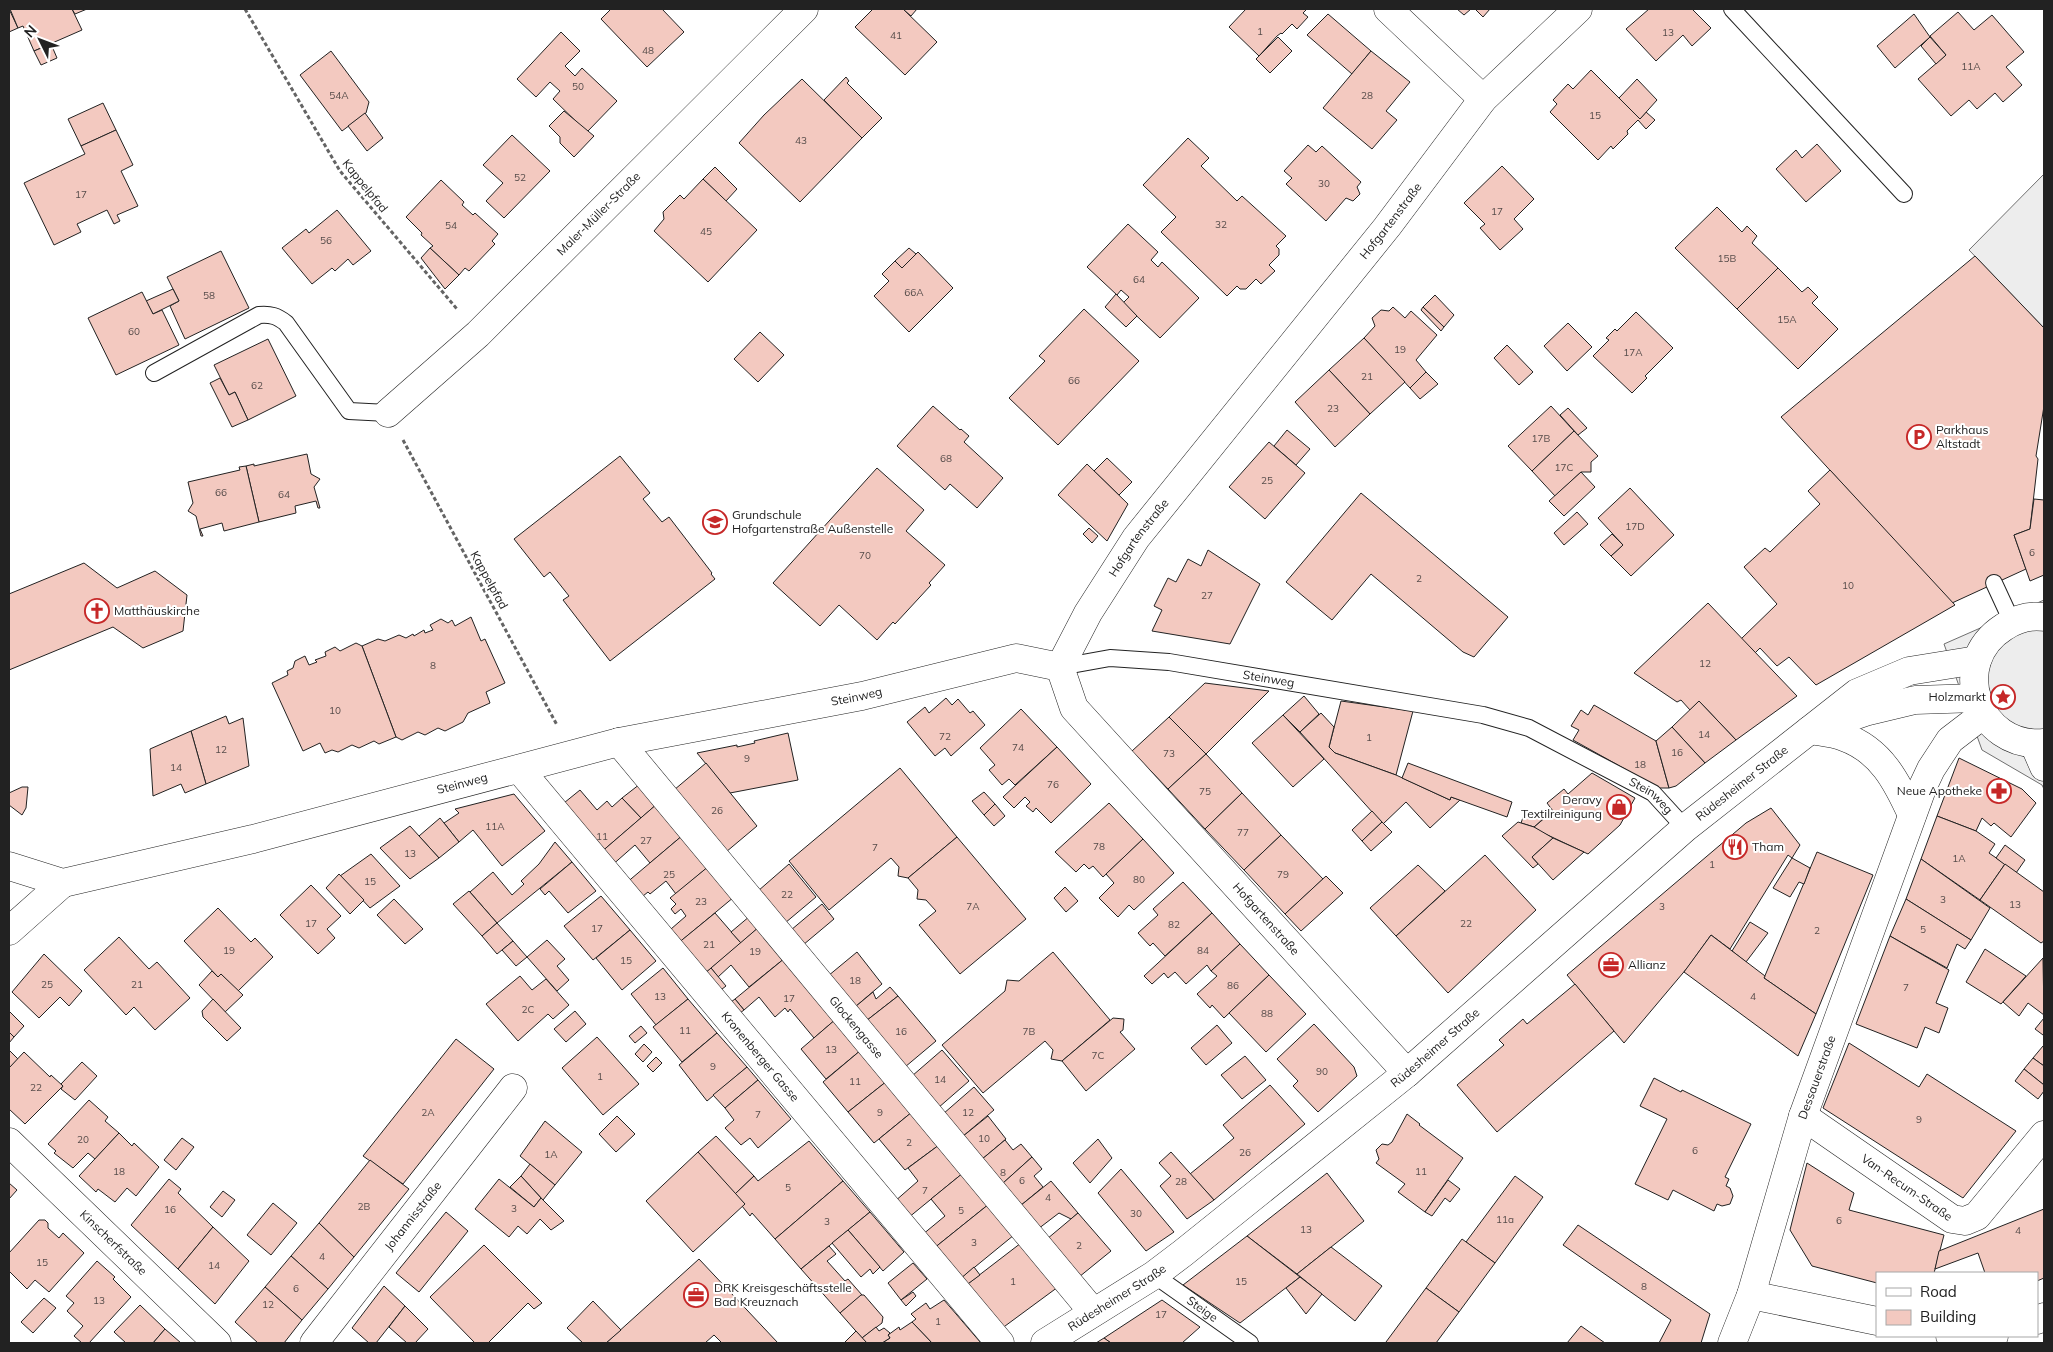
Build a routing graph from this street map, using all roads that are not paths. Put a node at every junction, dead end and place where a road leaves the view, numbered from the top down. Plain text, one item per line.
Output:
1 (804, 9) edge
2 (1388, 9) edge
3 (1578, 9) edge
4 (1732, 9) edge
5 (1483, 99) junction
6 (1904, 194) dead end
7 (154, 373) dead end
8 (388, 414) joint
9 (1994, 583) dead end
10 (2043, 616) edge
11 (2012, 622) junction
12 (1977, 660) junction
13 (1060, 667) junction
14 (1980, 706) junction
15 (1810, 730) junction
16 (619, 742) junction
17 (2041, 751) edge
18 (520, 770) junction
19 (1912, 815) junction
20 (1686, 828) junction
21 (9, 866) edge
22 (63, 882) junction
23 (9, 931) edge
24 (1407, 1074) junction
25 (514, 1088) dead end
26 (1803, 1116) junction
27 (2044, 1135) edge
28 (9, 1142) edge
29 (1154, 1275) junction
30 (1751, 1295) junction
31 (1094, 1312) junction
32 (1876, 1321) edge
33 (1955, 1337) edge
34 (1991, 1337) edge
35 (217, 1343) edge
36 (314, 1343) edge
37 (1000, 1343) edge
38 (1045, 1343) edge
39 (1250, 1343) edge
40 (1732, 1343) edge

1 - 8 street, Maler-Müller-Straße
2 - 5 street
3 - 5 street, Hofgartenstraße
4 - 6 lane
5 - 13 street, Hofgartenstraße
7 - 8 lane
9 - 11 lane
10 - 11 street
11 - 12 street
12 - 14 street
12 - 15 street, Rüdesheimer Straße
13 - 16 street, Steinweg
13 - 20 lane, Steinweg
13 - 24 street, Hofgartenstraße
14 - 15 street, Rüdesheimer Straße
14 - 17 street
14 - 19 street, Dessauerstraße
15 - 19 street
15 - 20 street, Rüdesheimer Straße
16 - 18 street, Steinweg
16 - 31 street, Glockengasse
18 - 22 street, Steinweg
18 - 37 street, Kronenberger Gasse
19 - 26 street, Dessauerstraße
20 - 24 street, Rüdesheimer Straße
21 - 22 street, Steinweg
22 - 23 street
24 - 29 street, Rüdesheimer Straße
25 - 36 street, Johannisstraße
26 - 27 street, Van-Recum-Straße
26 - 30 street, Dessauerstraße
28 - 35 street, Kinscherfstraße
29 - 31 street, Rüdesheimer Straße
29 - 39 lane, Steige
30 - 32 street
30 - 40 street, Dessauerstraße
31 - 38 street, Rüdesheimer Straße
33 - 34 street

